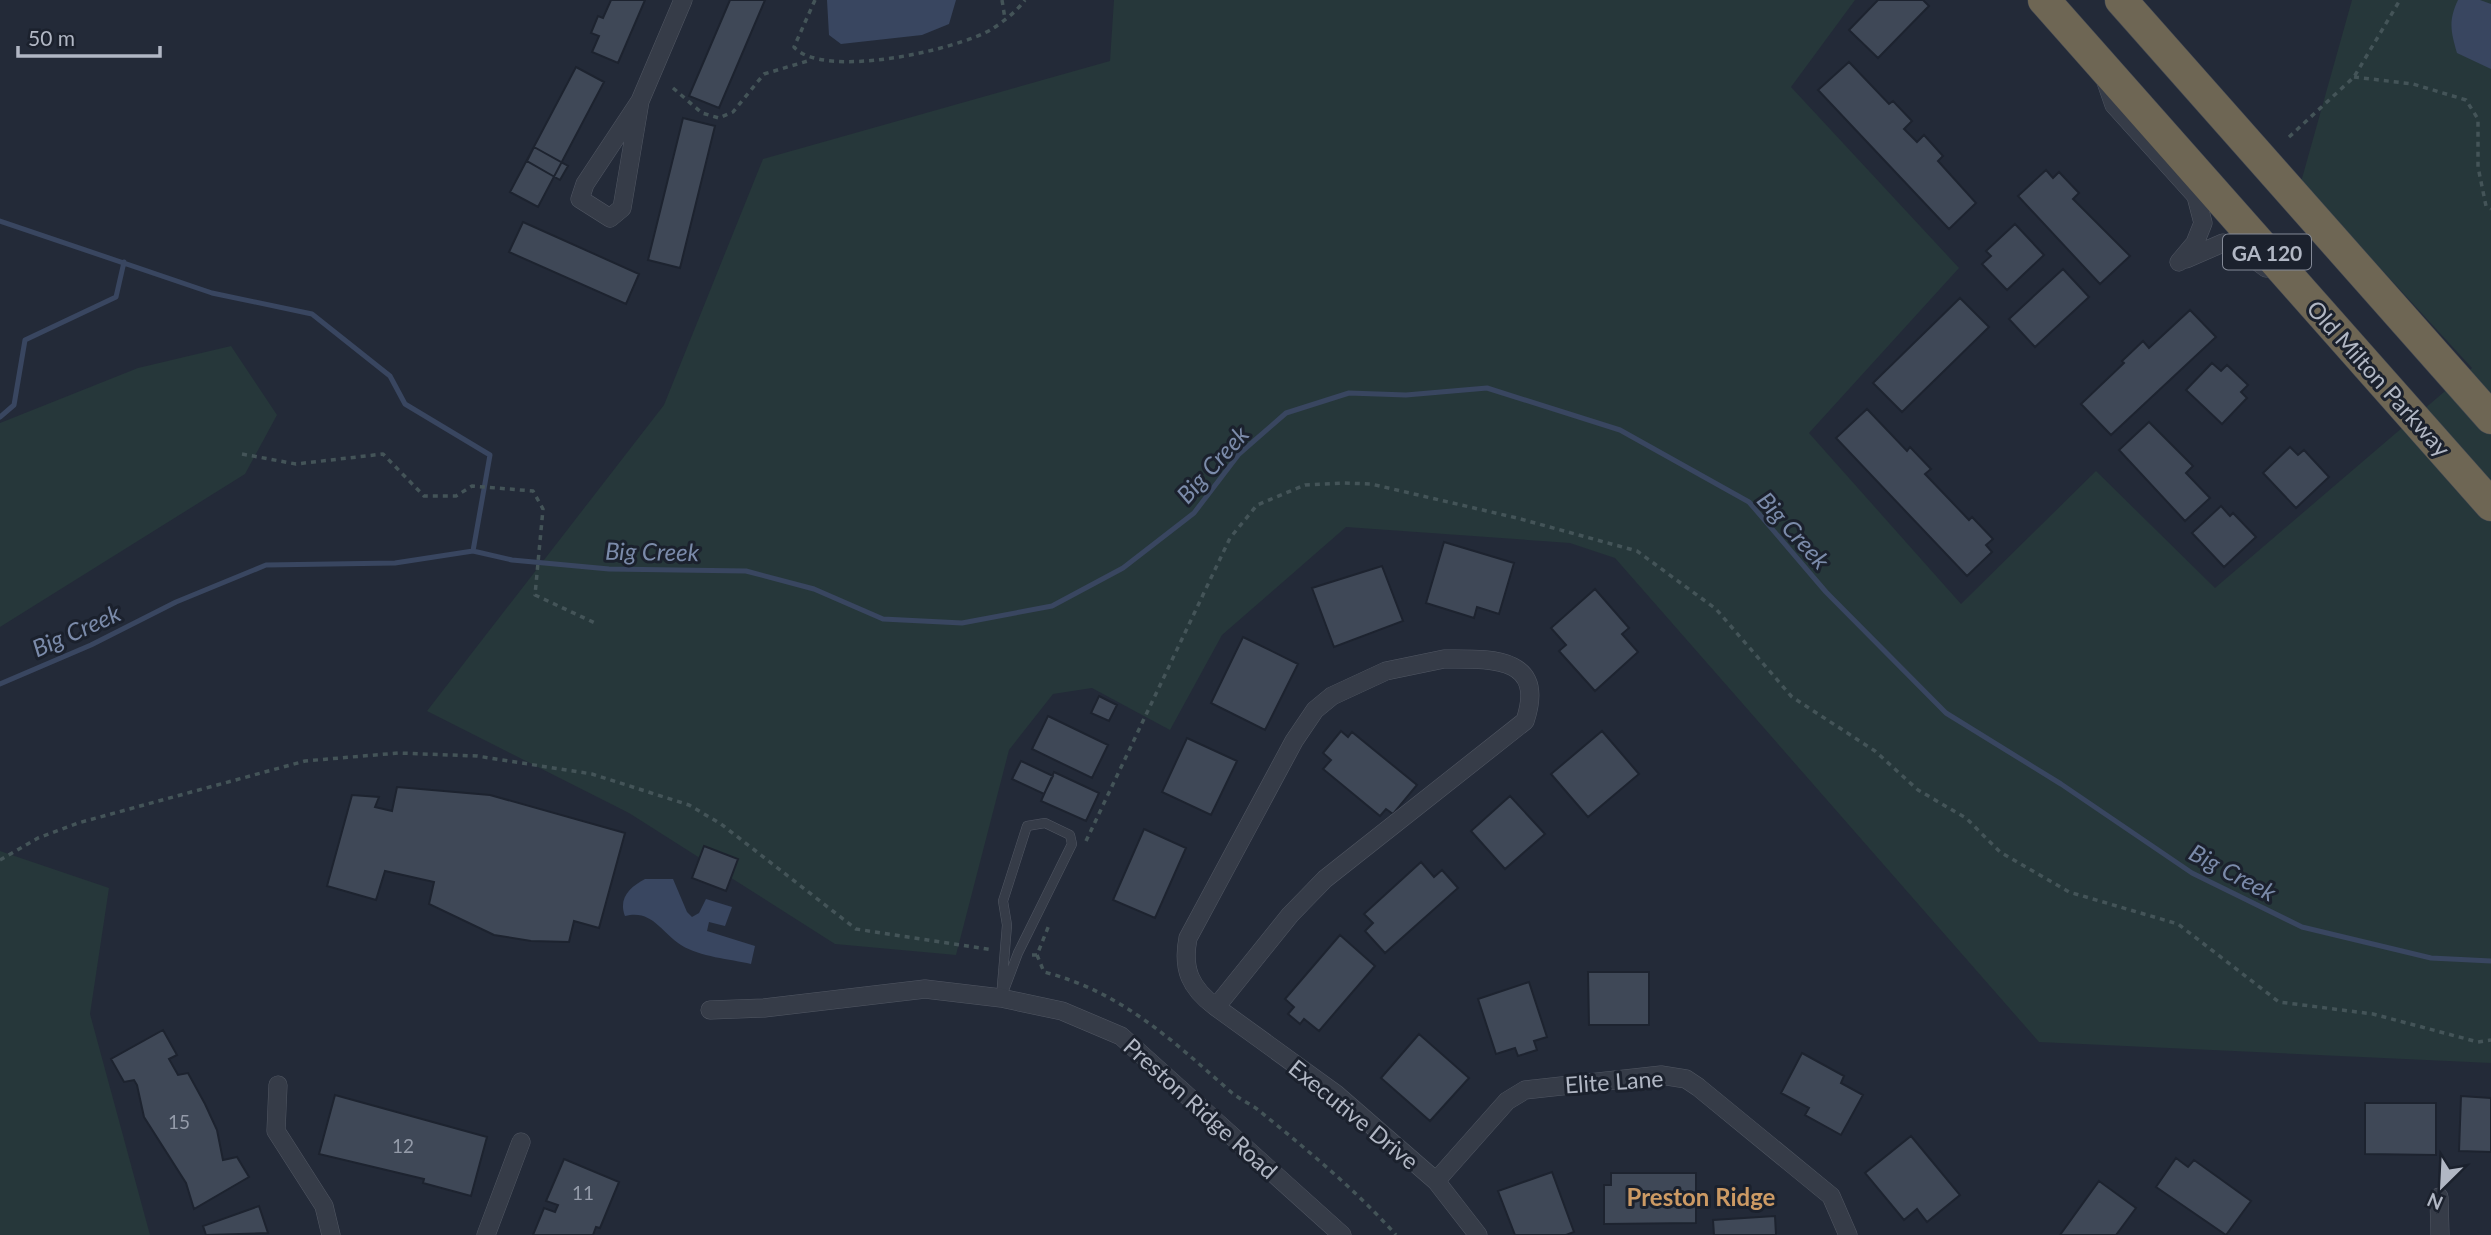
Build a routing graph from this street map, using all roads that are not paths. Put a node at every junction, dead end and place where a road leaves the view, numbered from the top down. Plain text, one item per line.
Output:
1 (684, 0) edge
2 (2043, 0) edge
3 (2121, 0) edge
4 (2135, 13) edge
5 (2099, 62) junction
6 (640, 101) junction
7 (2306, 296) junction
8 (2491, 418) edge
9 (2491, 505) edge
10 (1001, 998) junction
11 (1216, 1007) junction
12 (710, 1010) dead end
13 (278, 1085) dead end
14 (521, 1142) dead end
15 (1436, 1181) junction
16 (2439, 1197) dead end
17 (331, 1235) edge
18 (486, 1235) edge
19 (1342, 1235) edge
20 (1478, 1235) edge
21 (1848, 1235) edge
22 (2440, 1235) edge

1 - 6 street
2 - 5 highway, Old Milton Parkway / GA 120
3 - 4 highway, GA 120
4 - 8 highway, GA 120
5 - 7 highway, Old Milton Parkway / GA 120
5 - 7 street
6 - 6 street
7 - 9 highway, Old Milton Parkway / GA 120
10 - 10 lane
10 - 12 street, Preston Ridge Road
10 - 19 street, Preston Ridge Road
11 - 11 street, Executive Drive
11 - 15 street, Executive Drive
13 - 17 street
14 - 18 street
15 - 20 street, Executive Drive
15 - 21 street, Elite Lane
16 - 22 street

